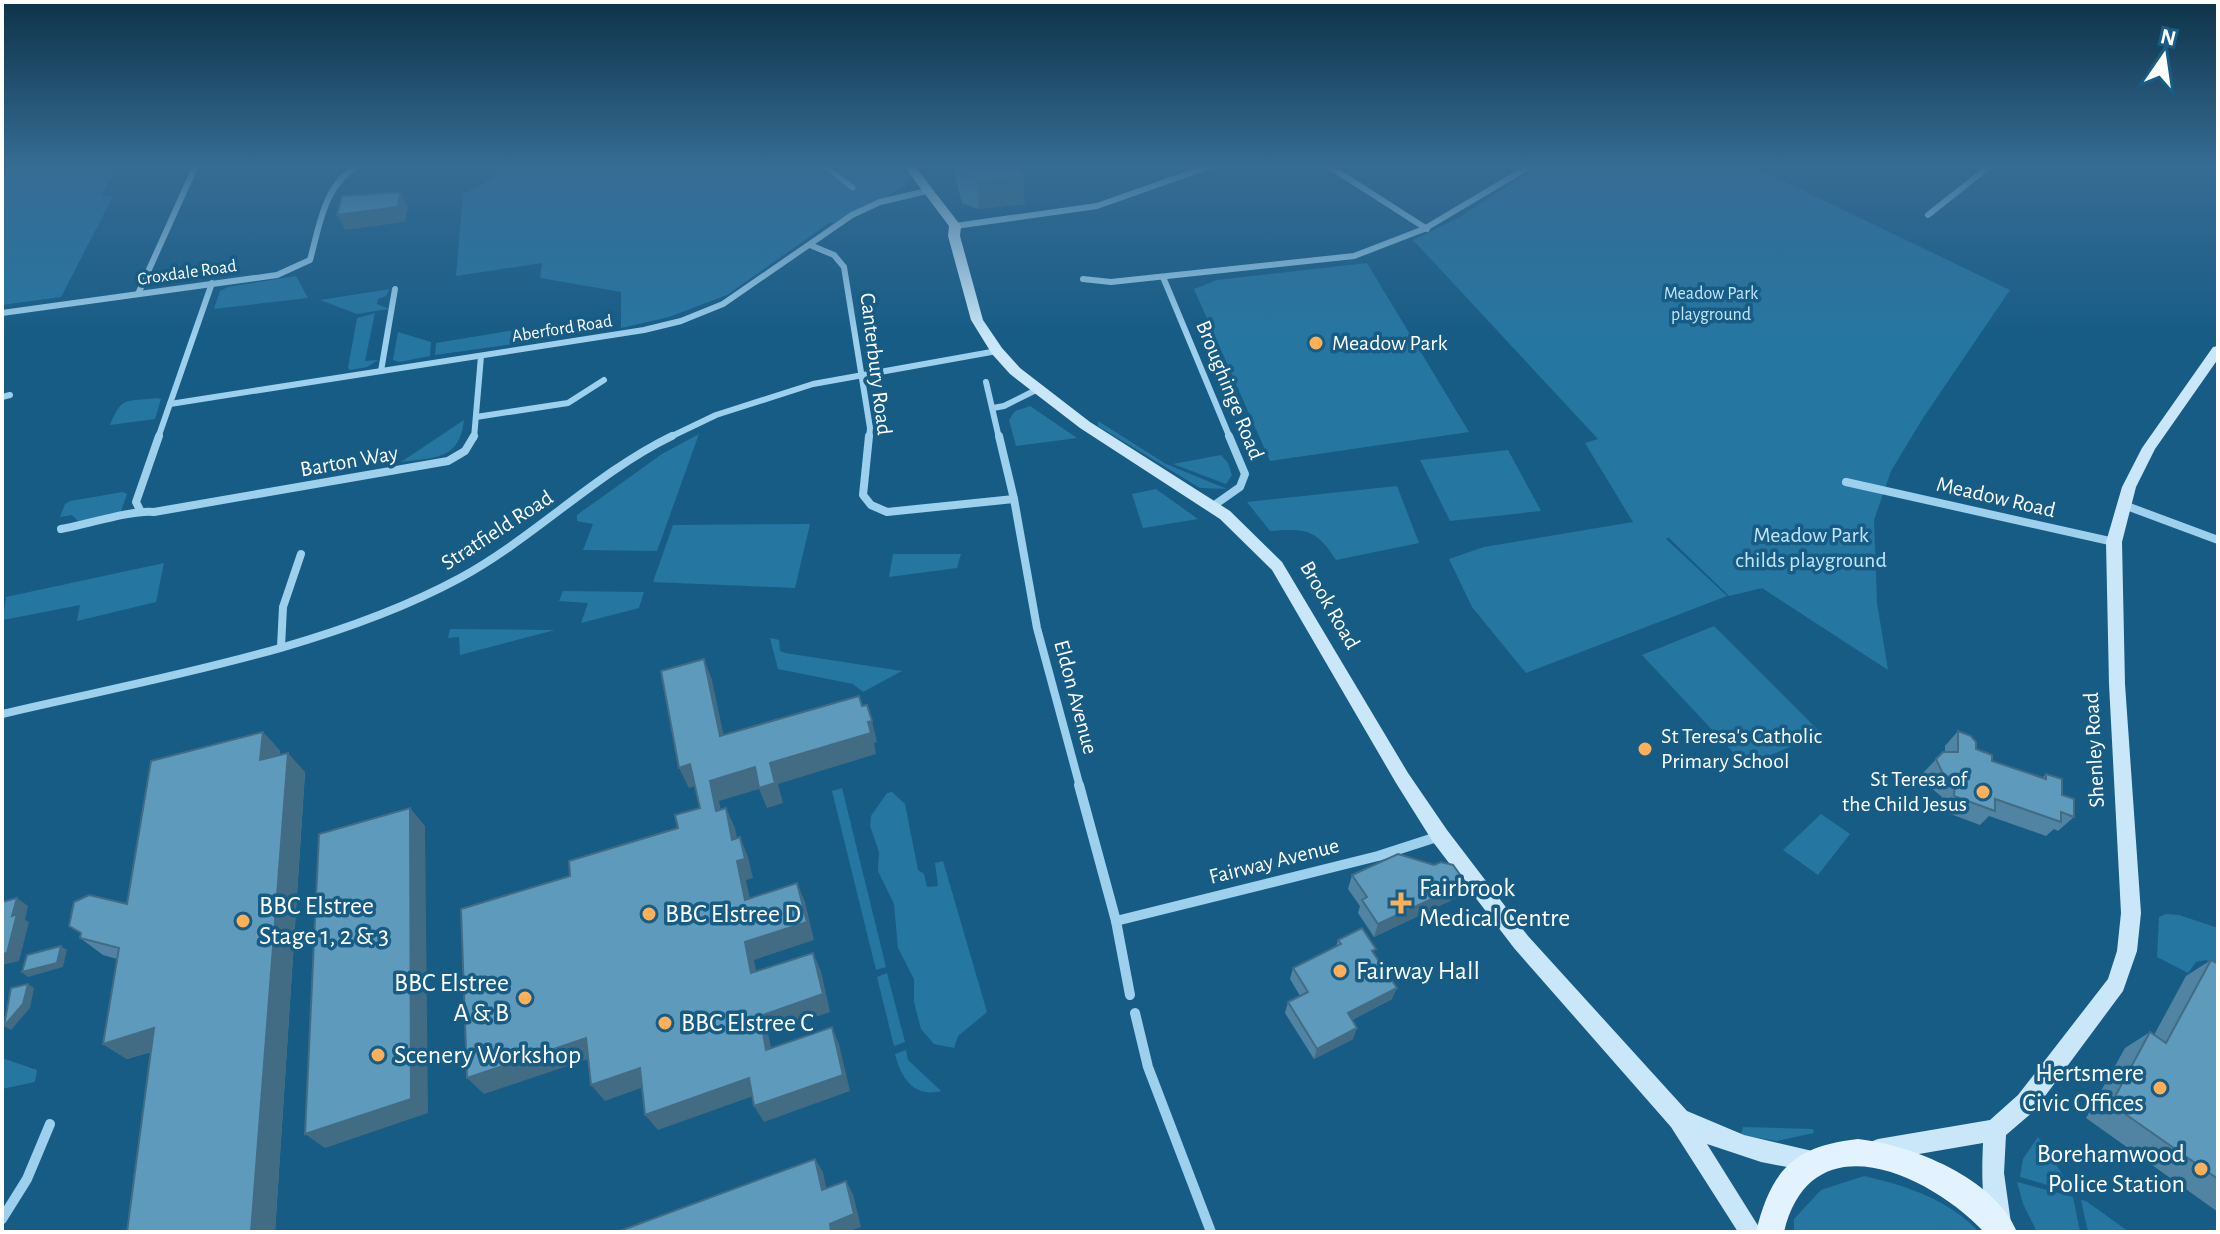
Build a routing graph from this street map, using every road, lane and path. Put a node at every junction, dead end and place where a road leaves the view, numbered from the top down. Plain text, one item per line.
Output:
1 (170, 223) edge
2 (321, 223) edge
3 (843, 223) edge
4 (952, 223) edge
5 (979, 223) edge
6 (1417, 223) edge
7 (1439, 223) edge
8 (955, 226) junction
9 (1427, 229) junction
10 (810, 245) junction
11 (1163, 277) junction
12 (1083, 279) dead end
13 (212, 283) junction
14 (395, 289) dead end
15 (138, 294) junction
16 (2, 313) edge
17 (997, 351) junction
18 (481, 356) junction
19 (2216, 358) edge
20 (381, 371) junction
21 (863, 374) junction
22 (604, 380) dead end
23 (986, 382) dead end
24 (1036, 390) junction
25 (170, 404) junction
26 (993, 408) junction
27 (476, 417) junction
28 (1870, 476) dead end
29 (1846, 482) dead end
30 (1869, 487) junction
31 (1014, 499) junction
32 (2123, 505) junction
33 (1213, 506) junction
34 (140, 510) junction
35 (61, 529) dead end
36 (2218, 540) edge
37 (2114, 542) junction
38 (301, 554) dead end
39 (281, 647) junction
40 (2, 714) edge
41 (1440, 836) junction
42 (1116, 921) junction
43 (1130, 995) dead end
44 (1135, 1013) dead end
45 (1679, 1119) junction
46 (50, 1124) dead end
47 (1995, 1130) junction
48 (1865, 1152) junction
49 (1813, 1161) junction
50 (2, 1218) edge
51 (2002, 1230) edge
52 (1211, 1232) edge
53 (1751, 1232) edge
54 (1770, 1232) edge

1 - 15 street
2 - 13 street, Croxdale Road
3 - 10 street, Aberford Road
4 - 8 street, Brook Road
5 - 8 street
6 - 9 street
7 - 9 street
8 - 17 street, Brook Road
9 - 11 street
10 - 18 street, Aberford Road
10 - 21 street, Canterbury Road
11 - 12 street
11 - 33 street, Broughinge Road
13 - 15 street, Croxdale Road
13 - 25 street
14 - 20 street
15 - 16 street, Croxdale Road
17 - 21 street, Stratfield Road
17 - 24 street, Brook Road
18 - 20 street, Aberford Road
18 - 27 street, Barton Way
19 - 32 street, Shenley Road
20 - 25 street, Aberford Road
21 - 31 street, Canterbury Road
21 - 39 street, Stratfield Road
22 - 27 street
23 - 26 street, Eldon Avenue
24 - 26 street
24 - 33 street, Brook Road
25 - 34 street
26 - 31 street, Eldon Avenue
27 - 34 street, Barton Way
28 - 30 street
29 - 30 street, Meadow Road
30 - 37 street, Meadow Road
31 - 42 street, Eldon Avenue
32 - 36 street
32 - 37 street, Shenley Road
33 - 41 street, Brook Road
34 - 35 street, Barton Way
37 - 47 street, Shenley Road
38 - 39 street
39 - 40 street, Stratfield Road
41 - 42 street, Fairway Avenue
41 - 45 street, Brook Road
42 - 43 street, Eldon Avenue
44 - 52 street
45 - 49 street, Brook Road
45 - 53 street, Brook Road
46 - 50 street
47 - 48 street
47 - 51 street
48 - 49 main road
48 - 51 main road
49 - 54 main road

